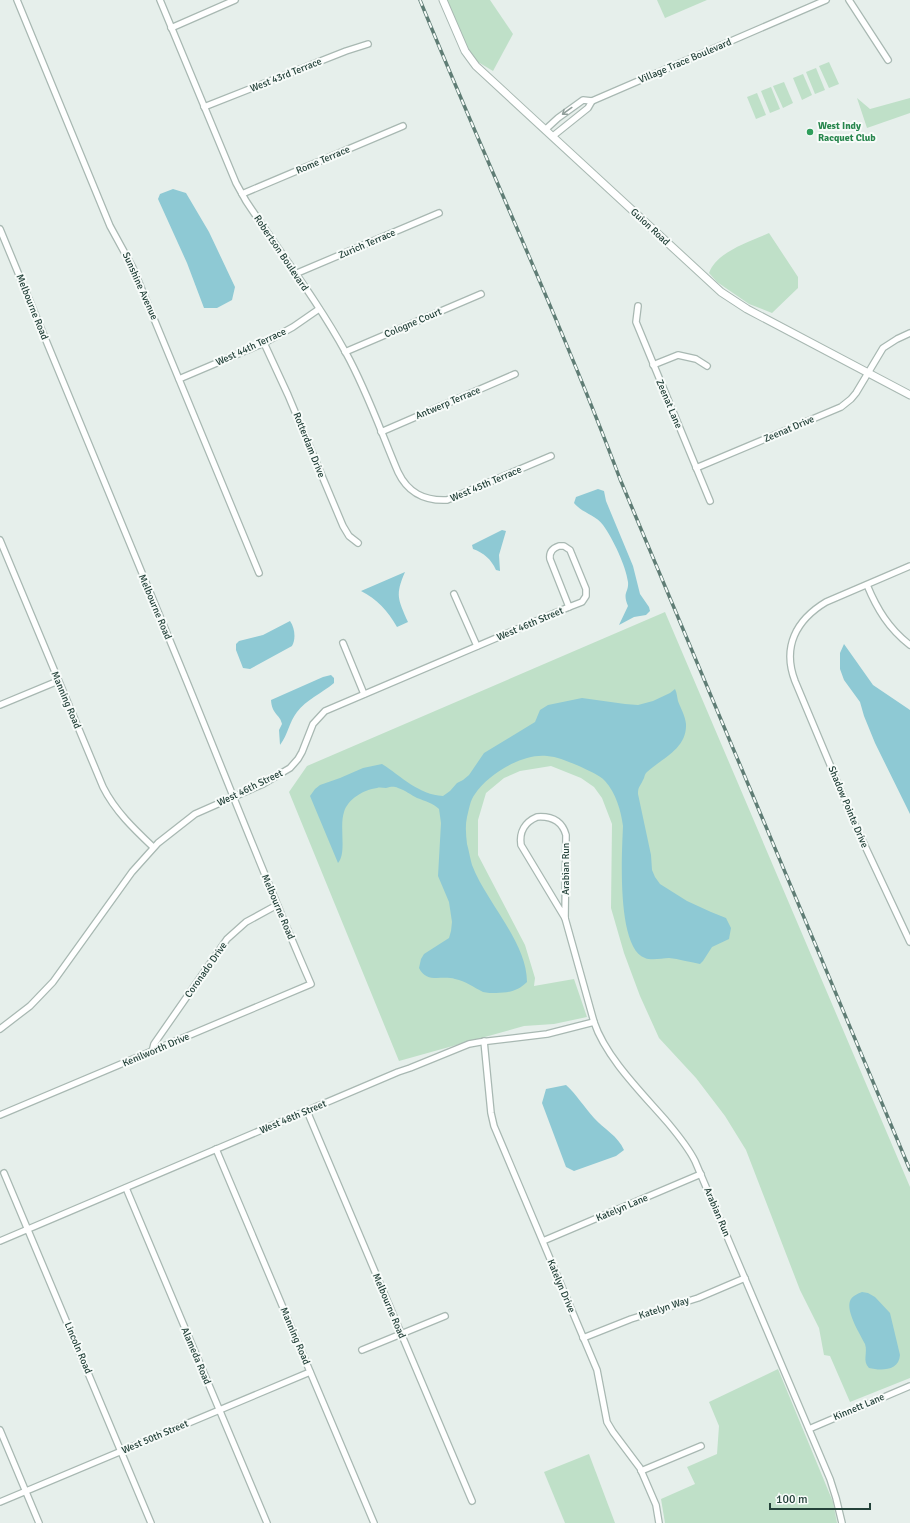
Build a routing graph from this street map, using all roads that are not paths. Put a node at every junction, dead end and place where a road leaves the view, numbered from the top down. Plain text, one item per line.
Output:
1 (17, 0) edge
2 (160, 0) edge
3 (235, 0) edge
4 (443, 0) edge
5 (826, 0) edge
6 (849, 0) edge
7 (171, 28) junction
8 (368, 44) dead end
9 (888, 60) dead end
10 (592, 100) junction
11 (204, 107) junction
12 (404, 126) dead end
13 (546, 130) junction
14 (553, 136) junction
15 (242, 194) junction
16 (438, 213) dead end
17 (0, 229) edge
18 (7, 246) junction
19 (0, 249) edge
20 (295, 274) junction
21 (481, 294) dead end
22 (638, 306) dead end
23 (319, 309) junction
24 (910, 333) edge
25 (264, 343) junction
26 (345, 352) junction
27 (653, 365) junction
28 (707, 366) dead end
29 (868, 373) junction
30 (515, 374) dead end
31 (179, 379) junction
32 (910, 395) edge
33 (381, 432) junction
34 (551, 456) dead end
35 (696, 468) junction
36 (419, 496) joint
37 (710, 501) dead end
38 (0, 540) edge
39 (358, 543) dead end
40 (2, 548) edge
41 (910, 566) edge
42 (259, 573) dead end
43 (867, 585) junction
44 (454, 594) dead end
45 (569, 607) junction
46 (343, 643) dead end
47 (910, 645) edge
48 (478, 646) junction
49 (58, 681) junction
50 (364, 694) junction
51 (0, 705) edge
52 (232, 797) junction
53 (153, 847) junction
54 (277, 905) junction
55 (565, 918) junction
56 (910, 942) edge
57 (311, 984) joint
58 (594, 1022) junction
59 (0, 1029) edge
60 (484, 1041) junction
61 (152, 1052) junction
62 (307, 1111) junction
63 (0, 1115) edge
64 (216, 1149) junction
65 (4, 1173) dead end
66 (701, 1174) junction
67 (126, 1188) junction
68 (28, 1229) junction
69 (0, 1241) edge
70 (543, 1241) junction
71 (745, 1278) junction
72 (445, 1316) dead end
73 (401, 1334) junction
74 (584, 1338) junction
75 (362, 1350) dead end
76 (310, 1372) junction
77 (910, 1386) edge
78 (219, 1410) junction
79 (809, 1429) junction
80 (0, 1430) edge
81 (701, 1446) dead end
82 (121, 1451) junction
83 (641, 1471) junction
84 (26, 1491) junction
85 (472, 1501) dead end
86 (0, 1502) edge
87 (39, 1523) edge
88 (151, 1523) edge
89 (267, 1523) edge
90 (374, 1523) edge
91 (659, 1523) edge
92 (842, 1523) edge

1 - 31 street, Sunshine Avenue
2 - 7 street, Robertson Boulevard
3 - 7 street
4 - 13 street, Guion Road
5 - 10 street, Village Trace Boulevard
6 - 9 street
7 - 11 street, Robertson Boulevard
8 - 11 street, West 43rd Terrace
10 -> 13 street
10 - 14 street, Village Trace Boulevard
11 - 15 street, Robertson Boulevard
12 - 15 street, Rome Terrace
13 - 14 street, Guion Road
14 - 29 street, Guion Road
15 - 20 street, Robertson Boulevard
16 - 20 street, Zurich Terrace
17 - 18 street, Melbourne Road
18 - 19 street
18 - 52 street, Melbourne Road
20 - 23 street, Robertson Boulevard
21 - 26 street, Cologne Court
22 - 27 street, Zeenat Lane
23 - 25 street, West 44th Terrace
23 - 26 street, Robertson Boulevard
24 - 29 street, Zeenat Drive
25 - 31 street, West 44th Terrace
25 - 39 street, Rotterdam Drive
26 - 33 street, Robertson Boulevard
27 - 28 street
27 - 35 street, Zeenat Lane
29 - 32 street, Guion Road
29 - 35 street, Zeenat Drive
30 - 33 street, Antwerp Terrace
31 - 42 street, Sunshine Avenue
33 - 36 street, Robertson Boulevard
34 - 36 street, West 45th Terrace
35 - 37 street, Zeenat Lane
38 - 40 street, Manning Road
40 - 49 street, Manning Road
41 - 43 street
43 - 47 street
43 - 56 street, Shadow Pointe Drive
44 - 48 street
45 - 45 street, West 46th Street
45 - 48 street, West 46th Street
46 - 50 street
48 - 50 street, West 46th Street
49 - 51 street
49 - 53 street, Manning Road
50 - 52 street, West 46th Street
52 - 53 street, West 46th Street
52 - 54 street, Melbourne Road
53 - 59 street, West 46th Street
54 - 57 street, Melbourne Road
54 - 61 street, Coronado Drive
55 - 55 street, Arabian Run
55 - 58 street, Arabian Run
57 - 61 street, Kenilworth Drive
58 - 60 street, West 48th Street
58 - 66 street, Arabian Run
60 - 62 street, West 48th Street
60 - 70 street, Katelyn Drive
61 - 63 street, Kenilworth Drive
62 - 64 street, West 48th Street
62 - 73 street, Melbourne Road
64 - 67 street, West 48th Street
64 - 76 street, Manning Road
65 - 68 street, Lincoln Road
66 - 70 street, Katelyn Lane
66 - 71 street, Arabian Run
67 - 68 street, West 48th Street
67 - 78 street, Alameda Road
68 - 69 street, West 48th Street
68 - 82 street, Lincoln Road
70 - 74 street, Katelyn Drive
71 - 74 street, Katelyn Way
71 - 79 street, Arabian Run
72 - 73 street
73 - 75 street
73 - 85 street, Melbourne Road
74 - 83 street, Katelyn Drive
76 - 78 street, West 50th Street
76 - 90 street, Manning Road
77 - 79 street, Kinnett Lane
78 - 82 street, West 50th Street
78 - 89 street, Alameda Road
79 - 92 street, Arabian Run
80 - 84 street
81 - 83 street
82 - 84 street, West 50th Street
82 - 88 street, Lincoln Road
83 - 91 street, Katelyn Drive
84 - 86 street, West 50th Street
84 - 87 street

